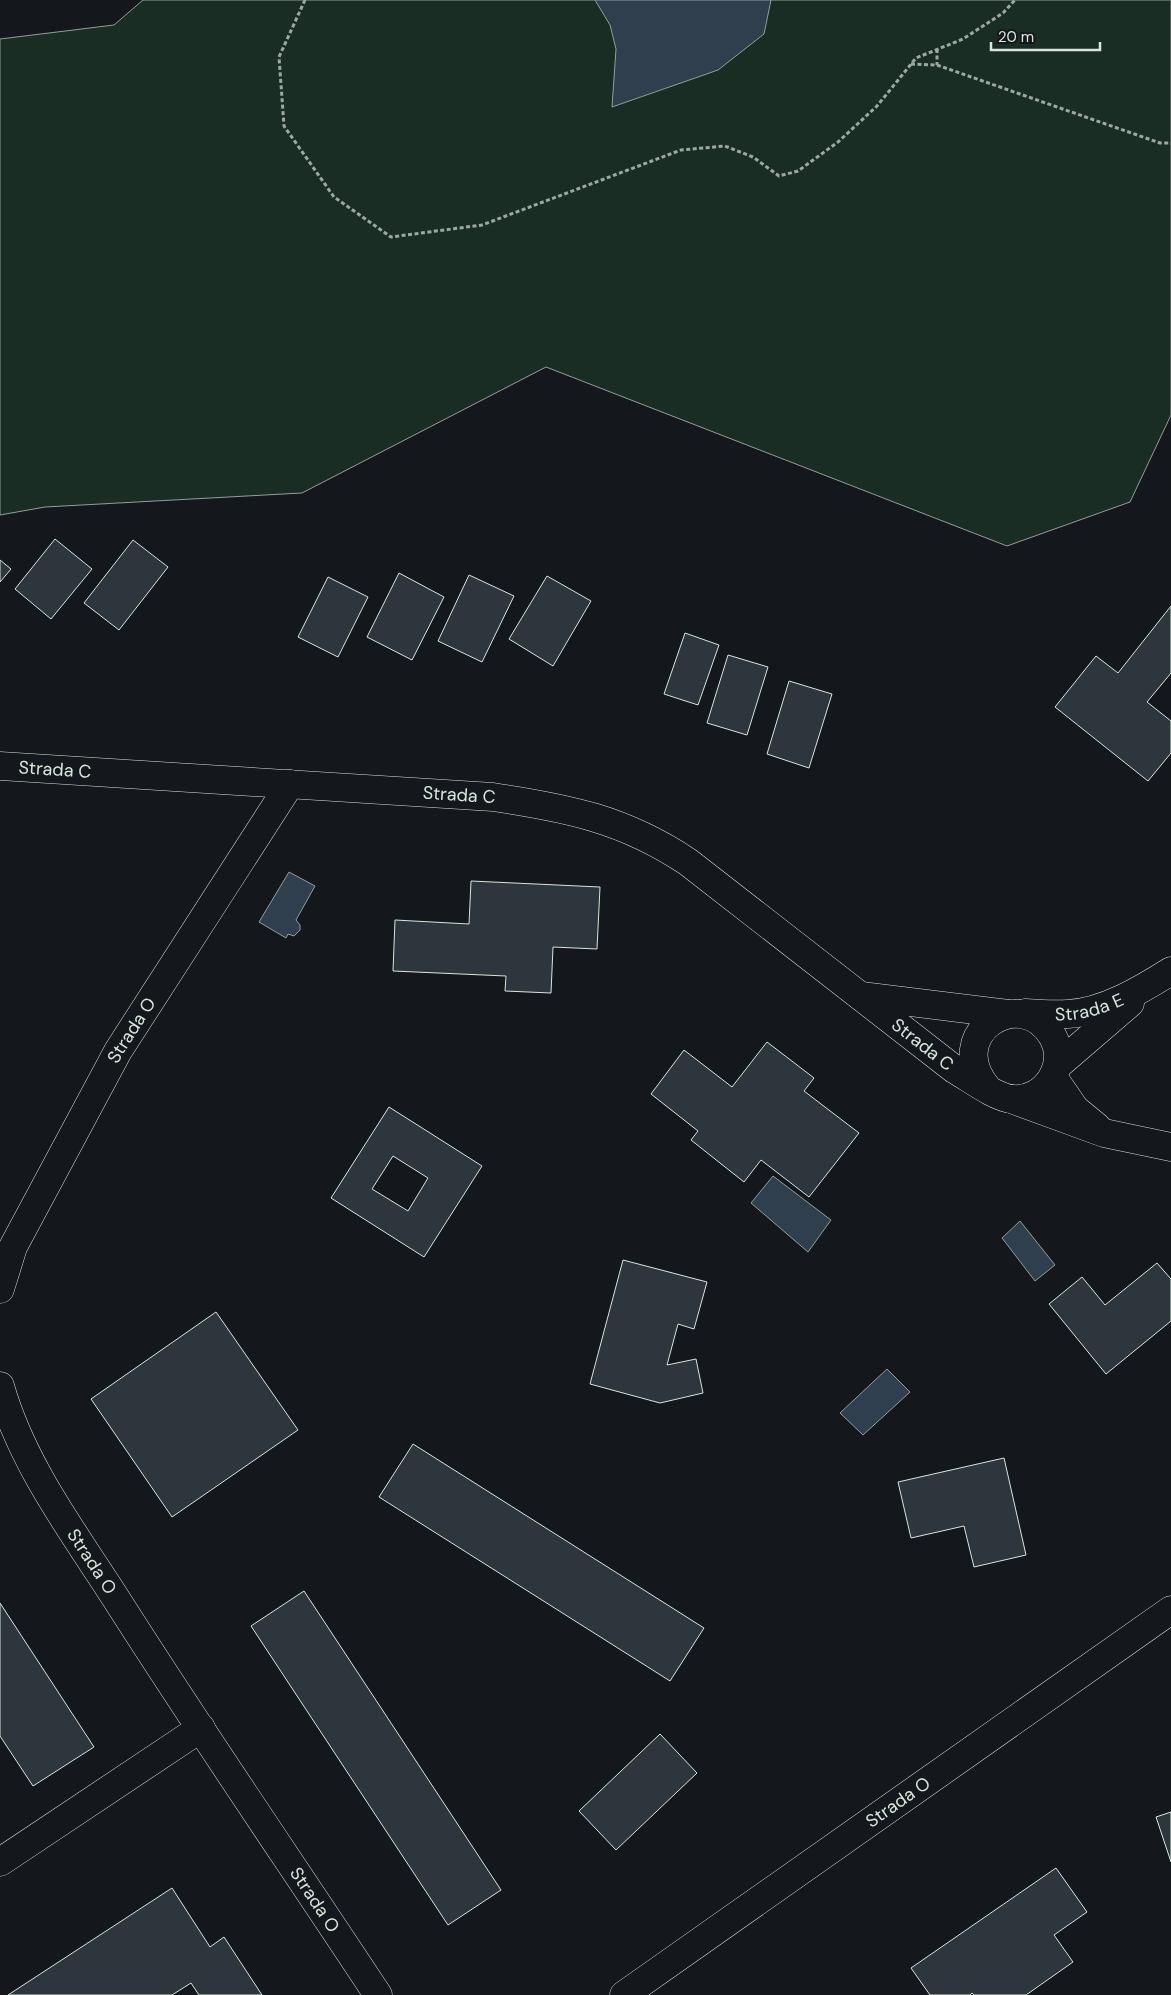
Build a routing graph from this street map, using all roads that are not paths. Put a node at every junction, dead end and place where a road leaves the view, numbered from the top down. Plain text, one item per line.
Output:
1 (0, 766) edge
2 (290, 784) junction
3 (1161, 977) edge
4 (860, 996) junction
5 (1015, 1014) junction
6 (1056, 1071) junction
7 (999, 1094) junction
8 (1104, 1133) junction
9 (1171, 1147) edge
10 (0, 1289) edge
11 (0, 1386) edge
12 (1171, 1610) edge
13 (201, 1728) junction
14 (0, 1862) edge
15 (378, 1995) edge
16 (624, 1995) edge

1 - 2 street, Strada C
2 - 4 street, Strada C
2 - 10 street, Strada O
3 - 5 street, Strada E
3 - 6 street, Strada E
4 - 5 street, Strada C
4 - 7 street, Strada C
5 - 6 street
5 - 7 street
6 - 7 street
6 - 8 street, Strada C
7 - 8 street, Strada C
8 - 9 street, Strada C
11 - 13 street, Strada O
12 - 16 street, Strada O
13 - 14 street
13 - 15 street, Strada O

